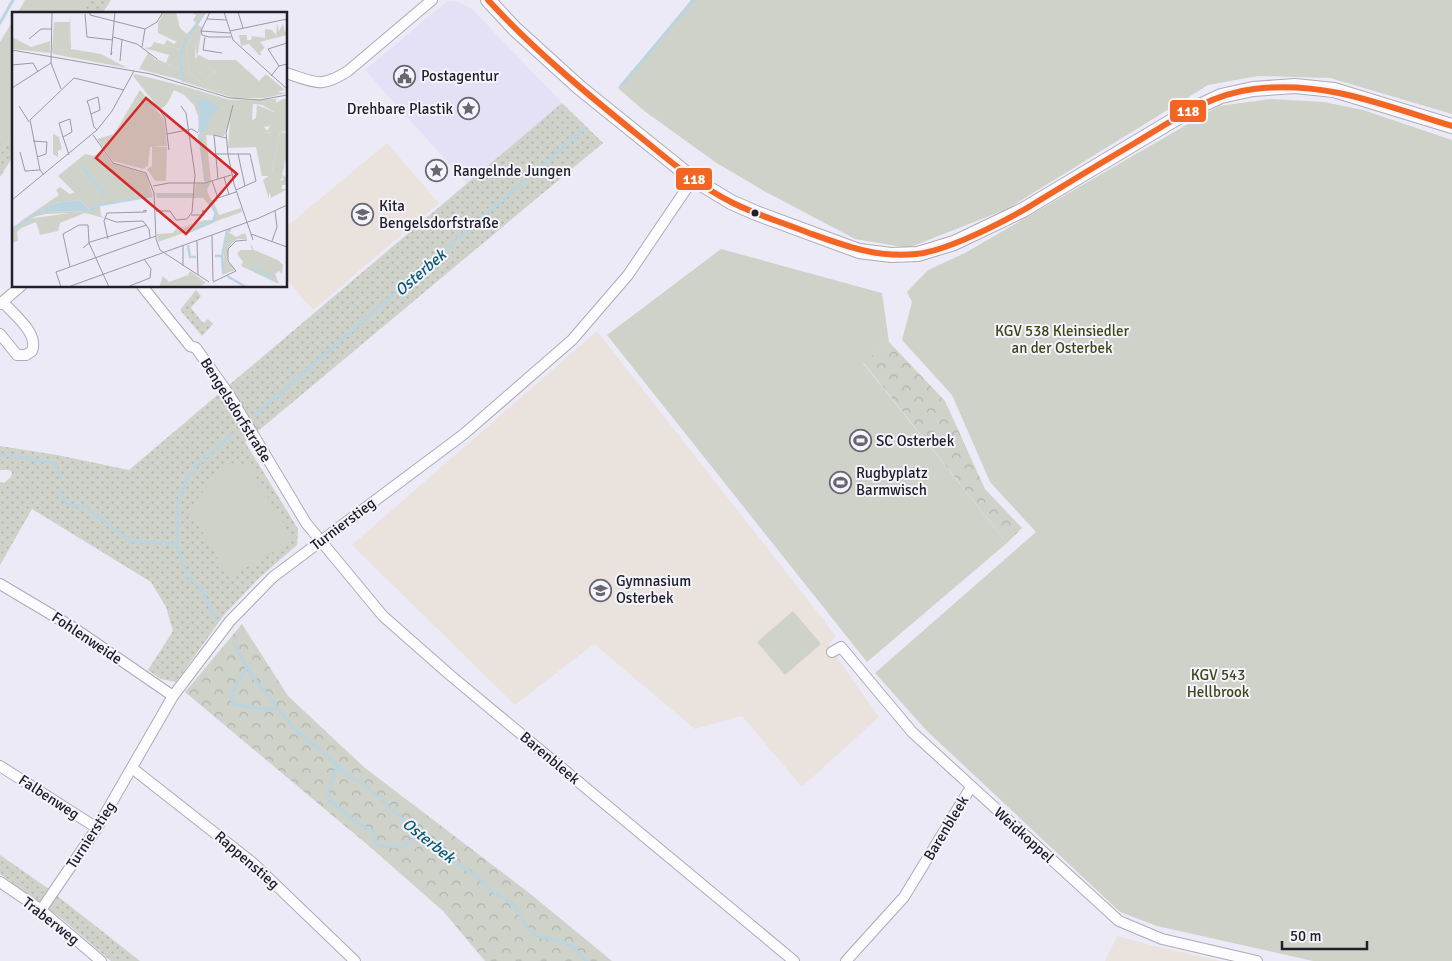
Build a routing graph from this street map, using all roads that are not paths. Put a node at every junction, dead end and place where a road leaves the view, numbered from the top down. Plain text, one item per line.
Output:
1 (432, 0) edge
2 (488, 0) edge
3 (288, 74) edge
4 (1452, 126) edge
5 (693, 179) junction
6 (19, 288) edge
7 (144, 288) edge
8 (2, 303) edge
9 (0, 334) edge
10 (320, 541) junction
11 (0, 584) edge
12 (832, 652) dead end
13 (173, 696) junction
14 (0, 766) edge
15 (132, 768) junction
16 (971, 787) junction
17 (97, 828) junction
18 (0, 882) edge
19 (41, 910) junction
20 (101, 961) edge
21 (354, 961) edge
22 (794, 961) edge
23 (846, 961) edge
24 (1257, 961) edge

1 - 3 street
2 - 5 street
4 - 5 street
5 - 10 street, Turnierstieg
6 - 8 street
7 - 10 street, Bengelsdorfstraße
8 - 9 street
10 - 13 street, Turnierstieg
10 - 22 street, Barenbleek
11 - 13 street, Fohlenweide
12 - 16 street, Weidkoppel
13 - 15 street, Turnierstieg
14 - 17 street, Falbenweg
15 - 17 street, Turnierstieg
15 - 21 street, Rappenstieg
16 - 23 street, Barenbleek
16 - 24 street, Weidkoppel
17 - 19 street, Turnierstieg
18 - 19 street, Traberweg
19 - 20 street, Traberweg

